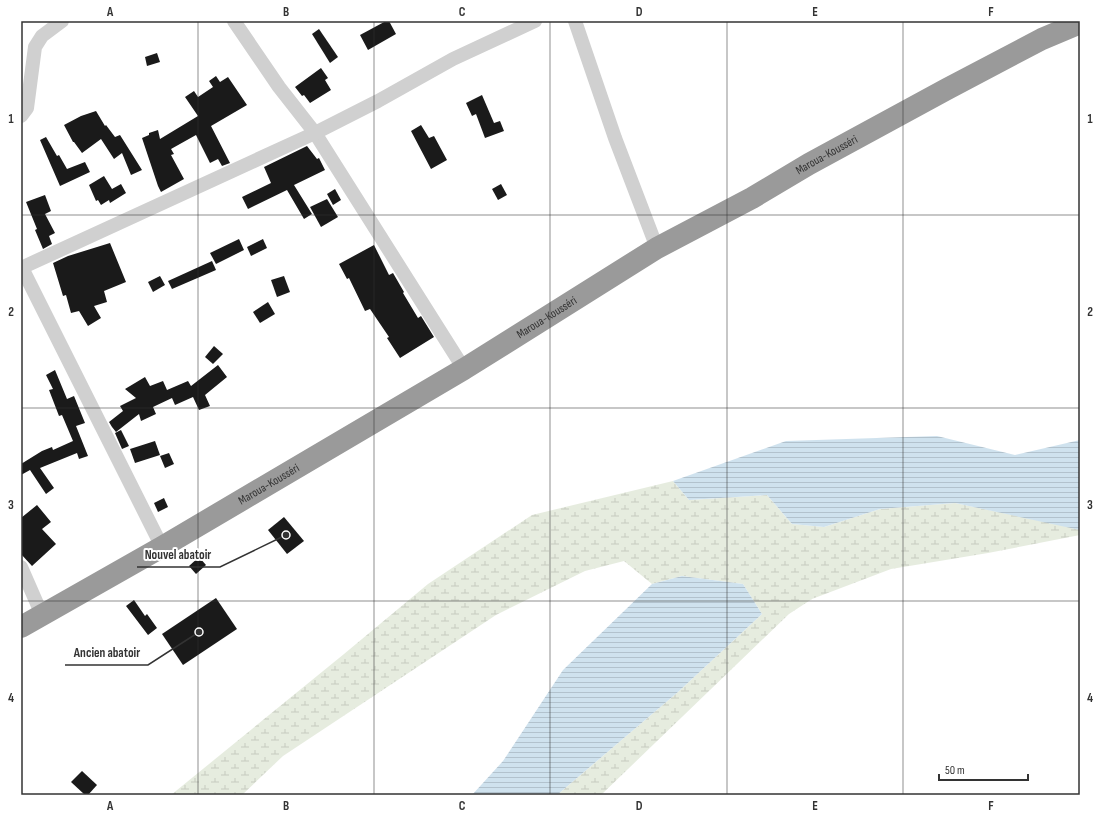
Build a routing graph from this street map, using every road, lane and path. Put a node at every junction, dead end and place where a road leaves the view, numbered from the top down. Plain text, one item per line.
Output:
1 (62, 21) edge
2 (234, 21) edge
3 (535, 21) edge
4 (575, 21) edge
5 (1080, 23) edge
6 (21, 116) edge
7 (315, 133) junction
8 (657, 248) junction
9 (22, 268) edge
10 (464, 368) junction
11 (162, 547) junction
12 (21, 567) edge
13 (42, 614) junction
14 (21, 626) edge

1 - 6 street
2 - 7 street
3 - 7 street
4 - 8 street
5 - 8 highway, Maroua-Kousséri
7 - 9 street
7 - 10 street
8 - 10 highway, Maroua-Kousséri
9 - 11 street
10 - 11 highway, Maroua-Kousséri
11 - 13 highway, Maroua-Kousséri
12 - 13 street
13 - 14 highway, Maroua-Kousséri

